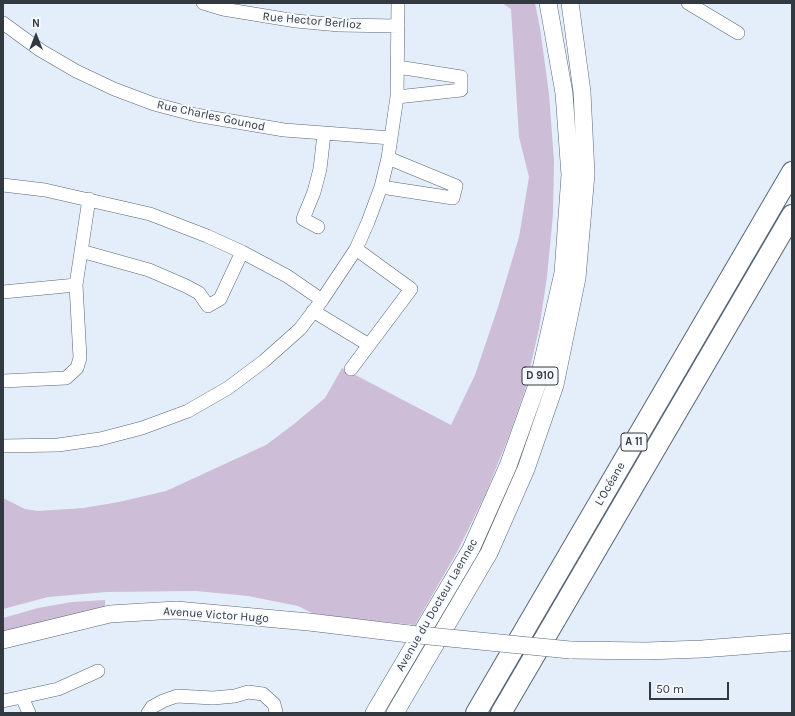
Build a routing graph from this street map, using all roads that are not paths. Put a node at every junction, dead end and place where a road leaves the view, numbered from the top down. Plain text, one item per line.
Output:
1 (203, 3) edge
2 (398, 3) edge
3 (548, 3) edge
4 (570, 3) edge
5 (688, 3) edge
6 (3, 23) edge
7 (398, 26) junction
8 (738, 33) dead end
9 (398, 67) junction
10 (397, 97) junction
11 (324, 134) junction
12 (391, 138) junction
13 (388, 158) junction
14 (792, 172) edge
15 (3, 185) edge
16 (381, 187) junction
17 (89, 199) junction
18 (792, 215) edge
19 (318, 227) dead end
20 (356, 249) junction
21 (81, 251) junction
22 (242, 252) junction
23 (76, 285) junction
24 (3, 292) edge
25 (322, 300) junction
26 (313, 311) junction
27 (369, 345) junction
28 (351, 369) dead end
29 (3, 381) edge
30 (3, 446) edge
31 (3, 640) edge
32 (792, 642) edge
33 (98, 672) dead end
34 (22, 697) junction
35 (3, 701) edge
36 (276, 712) dead end
37 (29, 713) edge
38 (148, 713) edge
39 (374, 713) edge
40 (395, 713) edge
41 (476, 713) edge
42 (501, 713) edge

1 - 7 street, Rue Hector Berlioz
2 - 7 street
3 - 39 main road, Avenue du Docteur Laennec / D 910
4 - 40 main road, Avenue du Docteur Laennec / D 910
5 - 8 street
6 - 11 street, Rue Charles Gounod
7 - 9 street
9 - 10 street
9 - 10 street
10 - 12 street
11 - 12 street, Rue Charles Gounod
11 - 19 street
12 - 13 street
13 - 16 street
13 - 16 street
14 - 41 highway, L’Océane / A 11
15 - 17 street
16 - 20 street
17 - 21 street
17 - 22 street
18 - 42 highway, L’Océane / A 11
20 - 25 street
20 - 27 street
21 - 22 street
21 - 23 street
22 - 25 street
23 - 24 street
23 - 29 street
25 - 26 street
26 - 27 street
26 - 30 street
27 - 28 street
31 - 32 main road, Avenue Victor Hugo, bridge
33 - 34 street
34 - 35 street
34 - 37 street
36 - 38 street

